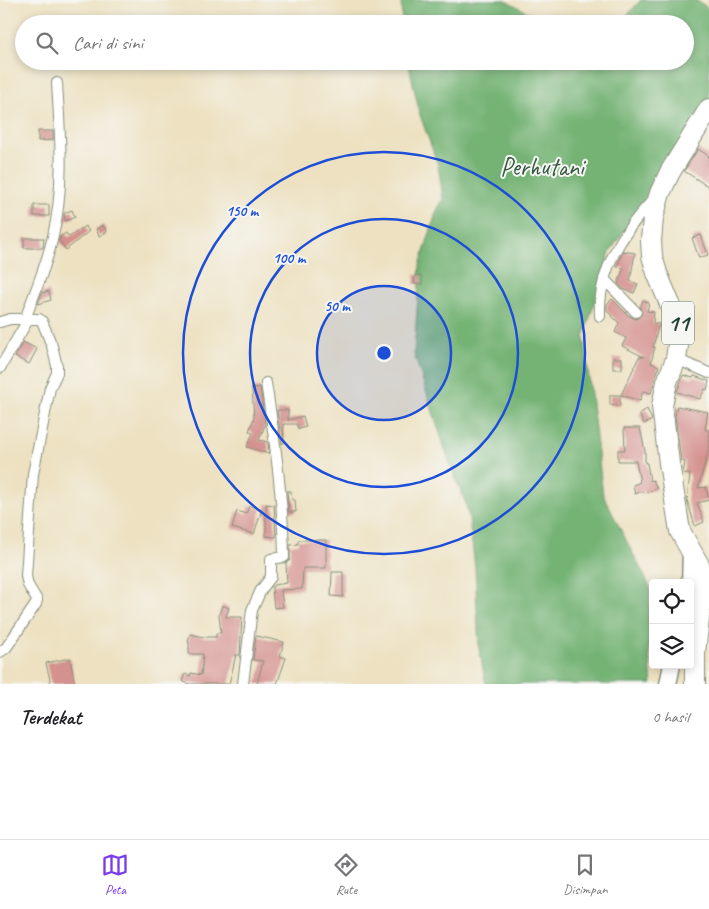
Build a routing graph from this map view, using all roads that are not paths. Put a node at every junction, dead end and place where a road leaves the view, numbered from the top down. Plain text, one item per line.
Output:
1 (56, 83) dead end
2 (709, 109) edge
3 (660, 193) junction
4 (604, 279) junction
5 (636, 312) dead end
6 (600, 316) dead end
7 (26, 320) junction
8 (0, 322) edge
9 (695, 367) edge
10 (0, 368) edge
11 (266, 383) dead end
12 (691, 550) junction
13 (709, 559) edge
14 (690, 579) edge
15 (0, 652) edge
16 (671, 669) edge
17 (243, 684) edge
18 (668, 684) edge
19 (695, 684) edge

1 - 7 street
2 - 3 highway, 11
3 - 4 street
3 - 9 highway, 11
4 - 5 street
4 - 6 street
7 - 8 street
7 - 10 street
7 - 15 street
9 - 12 highway, 11
11 - 17 street
12 - 13 street
12 - 14 main road
12 - 19 highway, 11
16 - 18 main road

